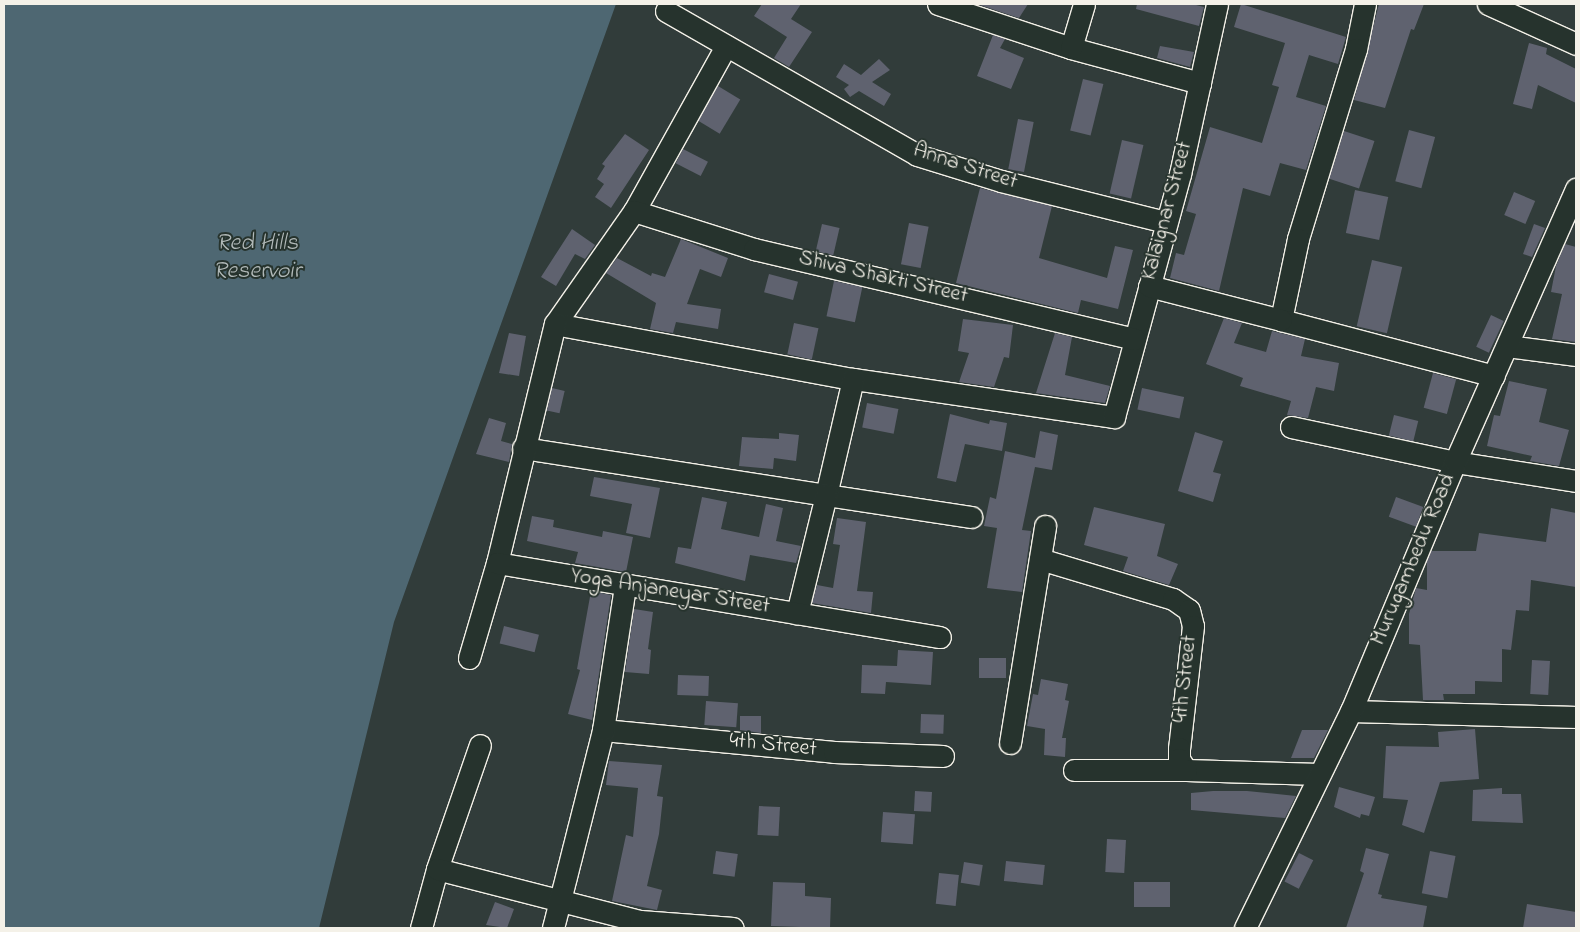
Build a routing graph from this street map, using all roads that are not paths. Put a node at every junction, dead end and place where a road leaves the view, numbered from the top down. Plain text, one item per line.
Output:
1 (938, 4) edge
2 (1084, 4) edge
3 (1217, 4) edge
4 (1365, 4) edge
5 (1488, 4) edge
6 (666, 11) dead end
7 (1576, 44) edge
8 (726, 46) junction
9 (1071, 48) junction
10 (1200, 83) junction
11 (1576, 188) edge
12 (634, 211) junction
13 (1166, 222) junction
14 (1149, 286) junction
15 (1282, 320) junction
16 (554, 324) junction
17 (1134, 339) junction
18 (1507, 346) junction
19 (1576, 355) edge
20 (1494, 376) junction
21 (853, 379) junction
22 (1292, 427) dead end
23 (523, 448) junction
24 (1455, 462) junction
25 (1576, 481) edge
26 (826, 495) junction
27 (971, 517) dead end
28 (1045, 526) dead end
29 (1040, 559) junction
30 (497, 563) junction
31 (625, 586) junction
32 (796, 612) junction
33 (940, 637) dead end
34 (469, 658) dead end
35 (1351, 711) junction
36 (1576, 717) edge
37 (603, 730) junction
38 (1010, 743) dead end
39 (480, 745) dead end
40 (943, 756) dead end
41 (1074, 770) dead end
42 (1186, 770) junction
43 (1320, 774) junction
44 (437, 869) junction
45 (561, 902) junction
46 (639, 924) edge
47 (421, 928) edge
48 (553, 928) edge
49 (733, 928) edge
50 (1245, 928) edge

1 - 9 street
2 - 9 street
3 - 10 street, Kalaignar Street
4 - 15 street
5 - 7 street
6 - 8 street, Anna Street
8 - 12 street
8 - 13 street, Anna Street
9 - 10 street
10 - 13 street, Kalaignar Street
11 - 18 street, Murugambedu Road
12 - 16 street
12 - 17 street, Shiva Shakti Street
13 - 14 street, Kalaignar Street
14 - 15 street
14 - 17 street, Kalaignar Street
15 - 20 street
16 - 21 street
16 - 23 street
17 - 21 street, Kalaignar Street
18 - 19 street
18 - 20 street, Murugambedu Road
20 - 24 street, Murugambedu Road
21 - 26 street
22 - 24 street
23 - 26 street
23 - 30 street
24 - 25 street
24 - 35 street, Murugambedu Road
26 - 27 street
26 - 32 street
28 - 29 street
29 - 38 street
29 - 42 street, 4th Street
30 - 31 street, Yoga Anjaneyar Street
30 - 34 street
31 - 32 street, Yoga Anjaneyar Street
31 - 37 street
32 - 33 street, Yoga Anjaneyar Street
35 - 36 street
35 - 43 street, Murugambedu Road
37 - 40 street, 4th Street
37 - 45 street
39 - 44 street
41 - 42 street
42 - 43 street
43 - 50 street, Murugambedu Road
44 - 45 street
44 - 47 street
45 - 46 street
45 - 48 street
46 - 49 street

